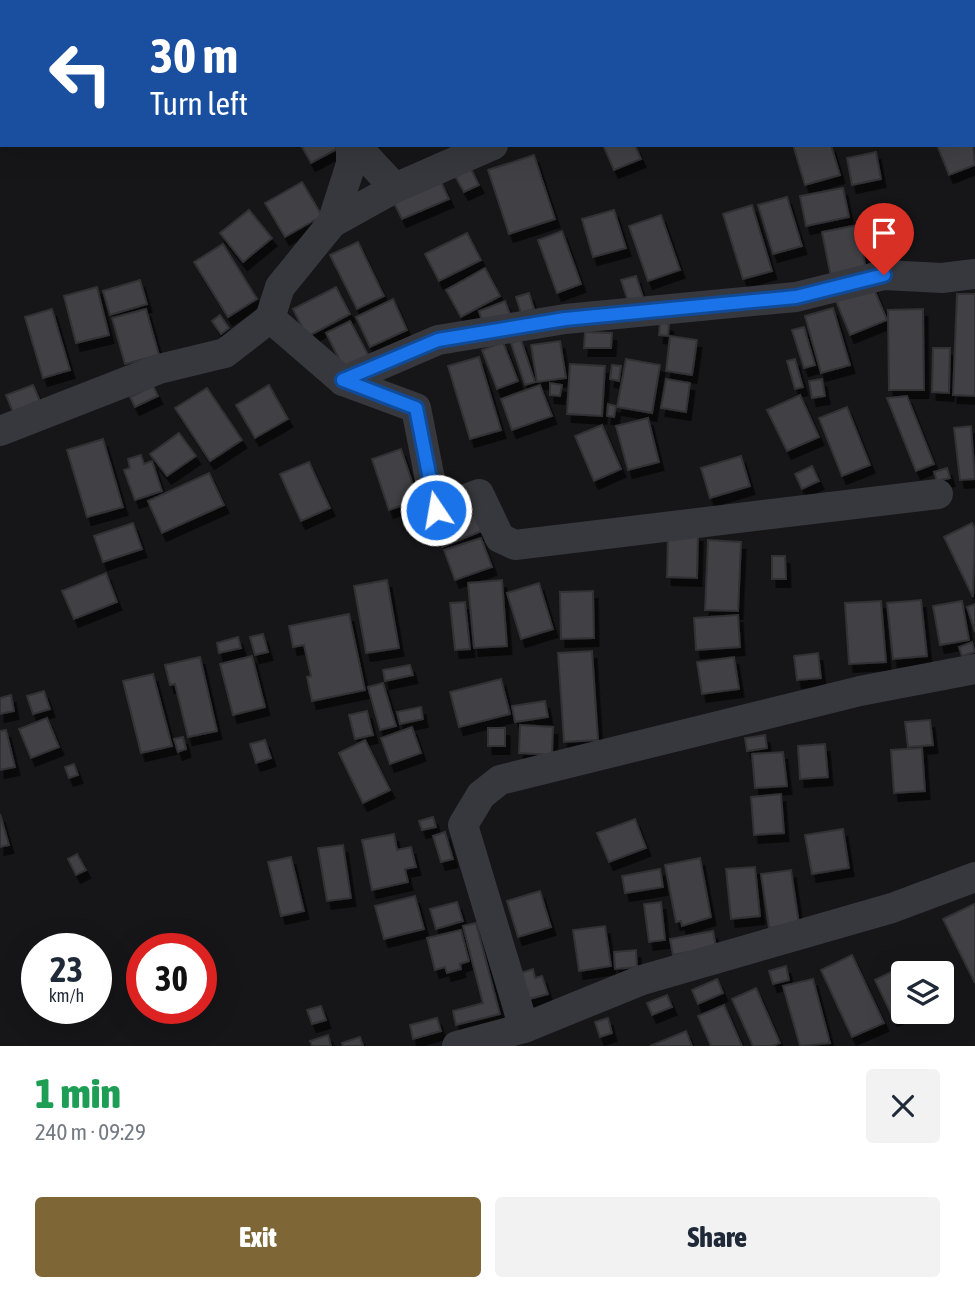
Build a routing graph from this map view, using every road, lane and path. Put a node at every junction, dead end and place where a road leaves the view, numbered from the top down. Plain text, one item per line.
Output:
1 (353, 147) edge
2 (355, 147) edge
3 (488, 147) edge
4 (395, 188) junction
5 (332, 223) junction
6 (975, 274) edge
7 (270, 318) junction
8 (343, 380) junction
9 (0, 430) edge
10 (938, 494) dead end
11 (975, 669) edge
12 (975, 877) edge
13 (530, 1033) edge
14 (457, 1046) edge

1 - 5 street
2 - 4 street
3 - 4 street
4 - 5 street
5 - 7 street
6 - 8 street
7 - 8 street
7 - 9 street
8 - 10 street
11 - 13 street
12 - 13 street
13 - 14 street

